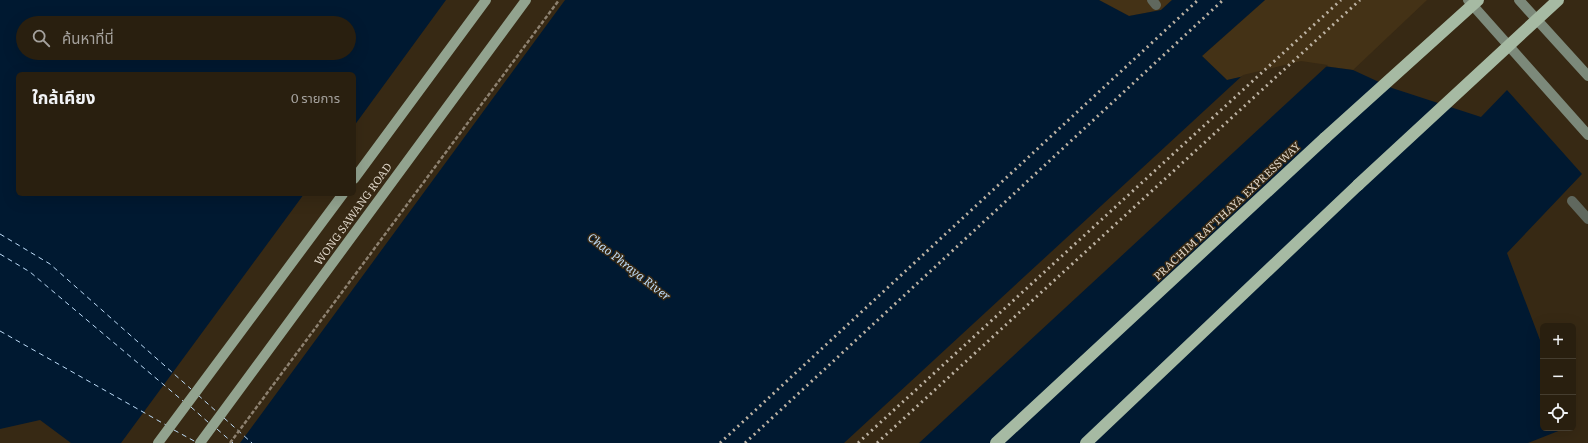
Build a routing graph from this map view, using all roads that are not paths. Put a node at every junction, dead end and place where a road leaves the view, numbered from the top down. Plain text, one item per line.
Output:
1 (486, 0) edge
2 (526, 0) edge
3 (1468, 0) edge
4 (1478, 0) edge
5 (1519, 0) edge
6 (1558, 0) edge
7 (1588, 76) edge
8 (1588, 135) edge
9 (356, 176) edge
10 (342, 196) edge
11 (1572, 201) dead end
12 (1588, 220) edge
13 (158, 443) edge
14 (200, 443) edge
15 (996, 443) edge
16 (1086, 443) edge

1 - 9 main road, WONG SAWANG ROAD
2 - 14 main road, WONG SAWANG ROAD
3 - 8 main road
4 - 15 highway, PRACHIM RATTHAYA EXPRESSWAY, bridge
5 - 7 main road
6 - 16 highway, bridge
10 - 13 main road, WONG SAWANG ROAD
11 - 12 lane

